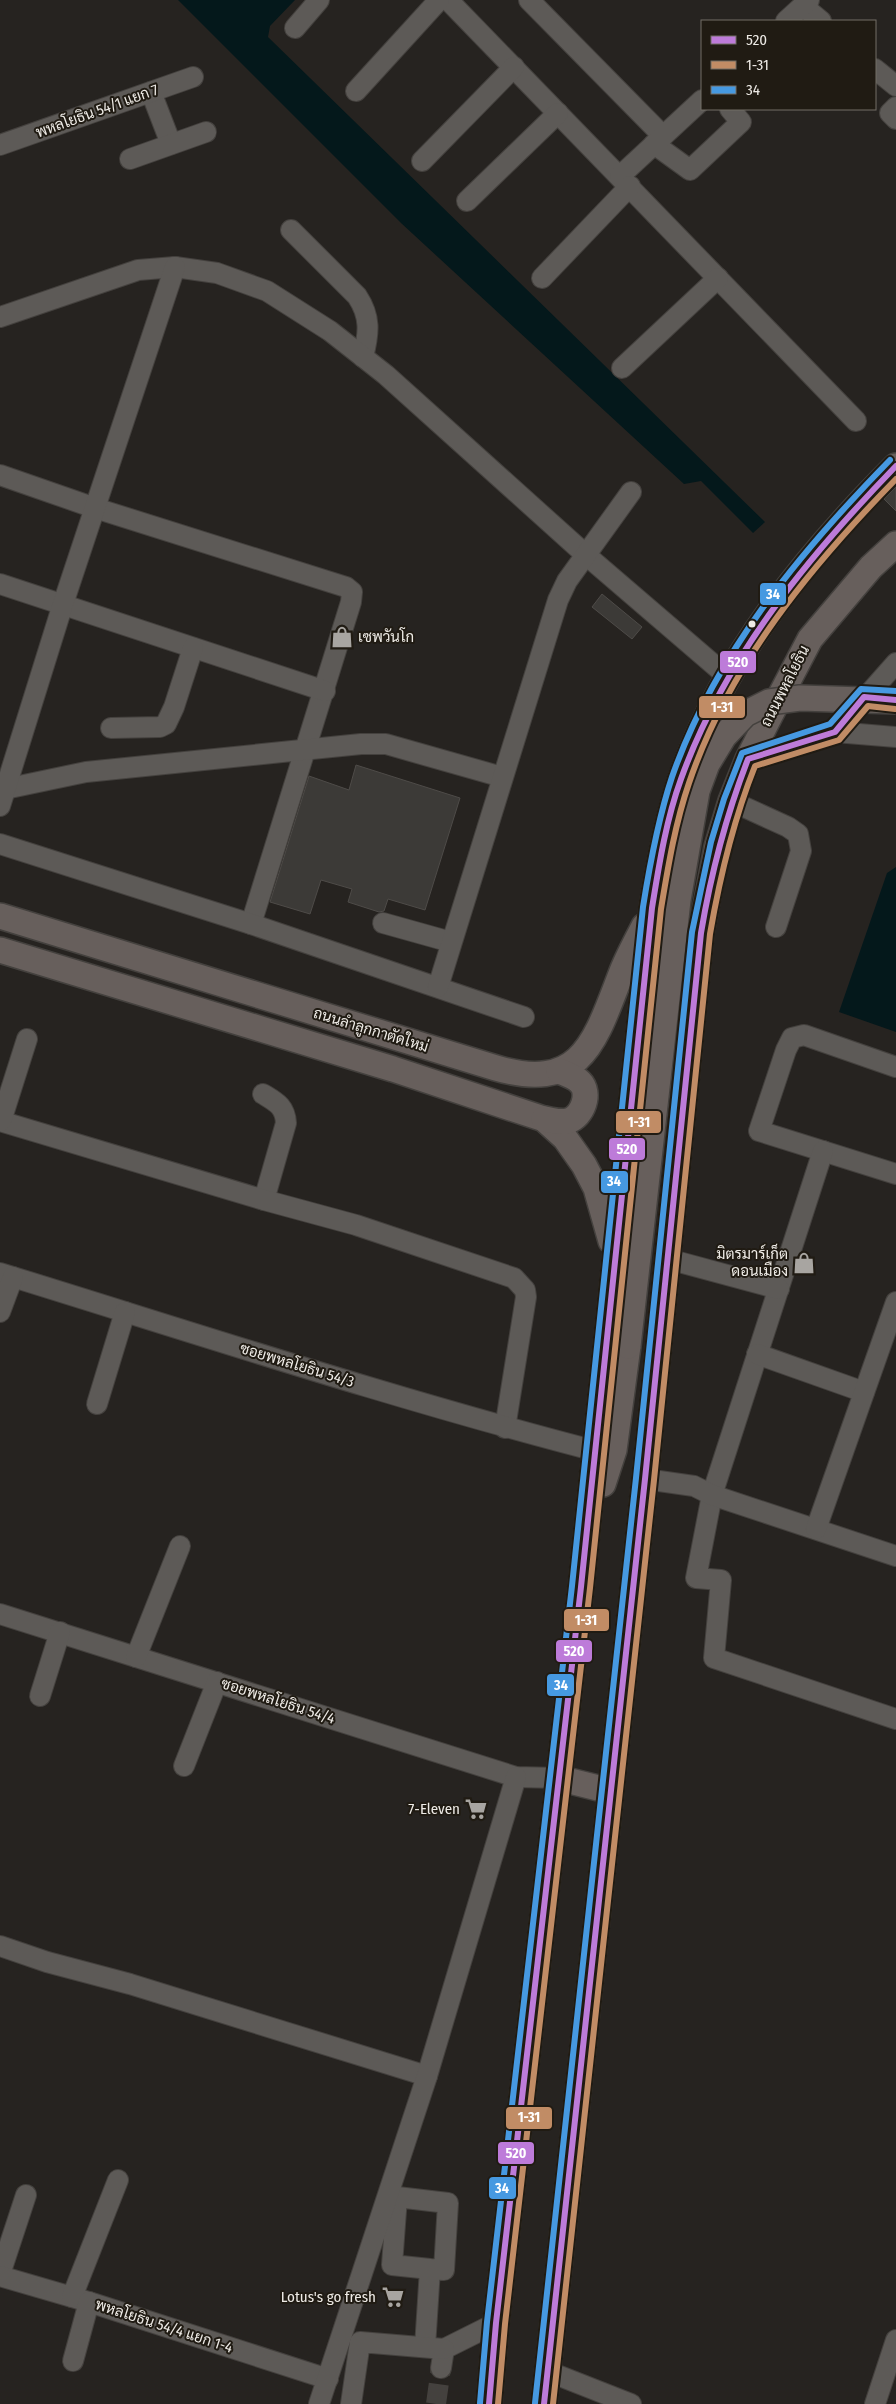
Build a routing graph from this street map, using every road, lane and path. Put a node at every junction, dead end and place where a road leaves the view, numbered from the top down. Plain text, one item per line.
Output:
1 (319, 0) edge
2 (438, 0) edge
3 (448, 0) edge
4 (529, 0) edge
5 (806, 3) edge
6 (787, 20) edge
7 (820, 20) edge
8 (295, 28) dead end
9 (514, 68) junction
10 (876, 70) edge
11 (193, 77) dead end
12 (896, 86) edge
13 (356, 91) dead end
14 (151, 92) junction
15 (701, 101) edge
16 (896, 107) edge
17 (731, 110) edge
18 (558, 113) junction
19 (896, 119) edge
20 (206, 132) dead end
21 (659, 140) junction
22 (171, 144) junction
23 (0, 145) edge
24 (130, 158) dead end
25 (422, 161) dead end
26 (625, 181) junction
27 (468, 201) dead end
28 (291, 230) dead end
29 (175, 267) junction
30 (542, 278) dead end
31 (718, 278) junction
32 (0, 317) edge
33 (364, 358) junction
34 (622, 368) dead end
35 (856, 421) dead end
36 (896, 466) edge
37 (0, 475) edge
38 (631, 492) dead end
39 (95, 508) junction
40 (896, 544) edge
41 (586, 555) junction
42 (0, 584) edge
43 (63, 604) junction
44 (193, 648) junction
45 (896, 663) edge
46 (728, 677) junction
47 (325, 691) junction
48 (864, 697) junction
49 (896, 701) edge
50 (112, 728) dead end
51 (835, 732) junction
52 (896, 737) edge
53 (306, 751) junction
54 (748, 759) junction
55 (502, 777) junction
56 (3, 797) edge
57 (731, 801) junction
58 (0, 844) edge
59 (652, 908) junction
60 (0, 916) edge
61 (383, 923) dead end
62 (251, 924) junction
63 (776, 927) dead end
64 (451, 942) junction
65 (0, 950) edge
66 (438, 987) junction
67 (524, 1017) dead end
68 (27, 1039) dead end
69 (896, 1067) edge
70 (559, 1071) junction
71 (263, 1094) dead end
72 (544, 1119) junction
73 (0, 1121) edge
74 (823, 1151) junction
75 (896, 1174) edge
76 (264, 1200) junction
77 (615, 1253) junction
78 (668, 1259) junction
79 (7, 1275) edge
80 (779, 1289) junction
81 (896, 1302) edge
82 (0, 1312) edge
83 (125, 1312) junction
84 (757, 1354) junction
85 (864, 1392) junction
86 (97, 1404) dead end
87 (505, 1428) junction
88 (596, 1451) junction
89 (645, 1479) junction
90 (712, 1495) junction
91 (816, 1529) junction
92 (586, 1537) junction
93 (180, 1546) dead end
94 (896, 1556) edge
95 (0, 1614) edge
96 (60, 1632) junction
97 (136, 1656) junction
98 (217, 1682) junction
99 (40, 1696) dead end
100 (896, 1719) edge
101 (184, 1766) dead end
102 (516, 1777) junction
103 (558, 1778) junction
104 (610, 1791) junction
105 (0, 1946) edge
106 (427, 2076) junction
107 (118, 2180) dead end
108 (26, 2195) dead end
109 (430, 2270) dead end
110 (0, 2275) edge
111 (81, 2299) junction
112 (496, 2323) junction
113 (895, 2344) edge
114 (437, 2355) junction
115 (73, 2361) dead end
116 (547, 2371) junction
117 (328, 2379) junction
118 (319, 2404) edge
119 (351, 2404) edge
120 (489, 2404) edge
121 (544, 2404) edge
122 (631, 2404) edge
123 (875, 2404) edge

1 - 8 street
2 - 13 street
3 - 9 street
4 - 21 street
5 - 6 street
5 - 7 street
9 - 18 street
9 - 25 street
10 - 12 street
11 - 14 street, พหลโยธิน 54/1 แยก 7
14 - 22 street
14 - 23 street, พหลโยธิน 54/1 แยก 7
15 - 21 street
16 - 19 street
17 - 21 street
18 - 26 street
18 - 27 street
20 - 22 street
21 - 26 street
22 - 24 street
26 - 30 street
26 - 31 street
28 - 33 street
29 - 32 street
29 - 33 street
29 - 39 street
31 - 34 street
31 - 35 street
33 - 41 street
36 - 46 main road
37 - 39 street
38 - 41 street
39 - 43 street
39 - 47 street
40 - 54 main road, ถนนพหลโยธิน
41 - 46 street
41 - 55 street
42 - 43 street
43 - 44 street
43 - 56 street
44 - 47 street
44 - 50 street
45 - 48 street
46 - 59 main road
47 - 53 street
48 - 49 street
48 - 51 street
49 - 92 main road, bridge
51 - 52 street
51 - 54 street
53 - 55 street
53 - 56 street
53 - 62 street
54 - 57 main road, ถนนพหลโยธิน
55 - 64 street
57 - 63 street
57 - 78 main road, ถนนพหลโยธิน
58 - 62 street
59 - 70 main road, ถนนลำลูกกาตัดใหม่
59 - 77 main road
60 - 70 main road, ถนนลำลูกกาตัดใหม่
61 - 64 street
62 - 66 street
64 - 66 street
65 - 72 main road, ถนนลำลูกกาตัดใหม่
66 - 67 street
68 - 73 street
69 - 74 street
70 - 72 main road
71 - 76 street
72 - 77 main road, ถนนลำลูกกาตัดใหม่
73 - 76 street
74 - 75 street
74 - 80 street
76 - 87 street
77 - 88 main road
78 - 80 street
78 - 89 main road, ถนนพหลโยธิน
79 - 82 street
79 - 83 street, ซอยพหลโยธิน 54/3
80 - 84 street
81 - 85 street
83 - 86 street
83 - 87 street, ซอยพหลโยธิน 54/3
84 - 85 street
84 - 90 street
85 - 91 street
87 - 88 street, ซอยพหลโยธิน 54/3
88 - 92 main road
89 - 90 street
89 - 104 main road, ถนนพหลโยธิน
90 - 91 street
90 - 100 street
91 - 94 street
92 - 103 main road
93 - 97 street
95 - 96 street, ซอยพหลโยธิน 54/4
96 - 97 street, ซอยพหลโยธิน 54/4
96 - 99 street
97 - 98 street, ซอยพหลโยธิน 54/4
98 - 101 street
98 - 102 street, ซอยพหลโยธิน 54/4
102 - 103 street, ซอยพหลโยธิน 54/4
102 - 106 street
103 - 104 main road
103 - 112 main road
104 - 116 main road, ถนนพหลโยธิน
105 - 106 street
106 - 117 street
107 - 111 street
108 - 110 street
109 - 114 street
110 - 111 street, พหลโยธิน 54/4 แยก 1-4
111 - 115 street
111 - 117 street, พหลโยธิน 54/4 แยก 1-4
112 - 114 street
112 - 120 main road
113 - 123 street
114 - 119 street
116 - 121 main road, ถนนพหลโยธิน
116 - 122 street
117 - 118 street

